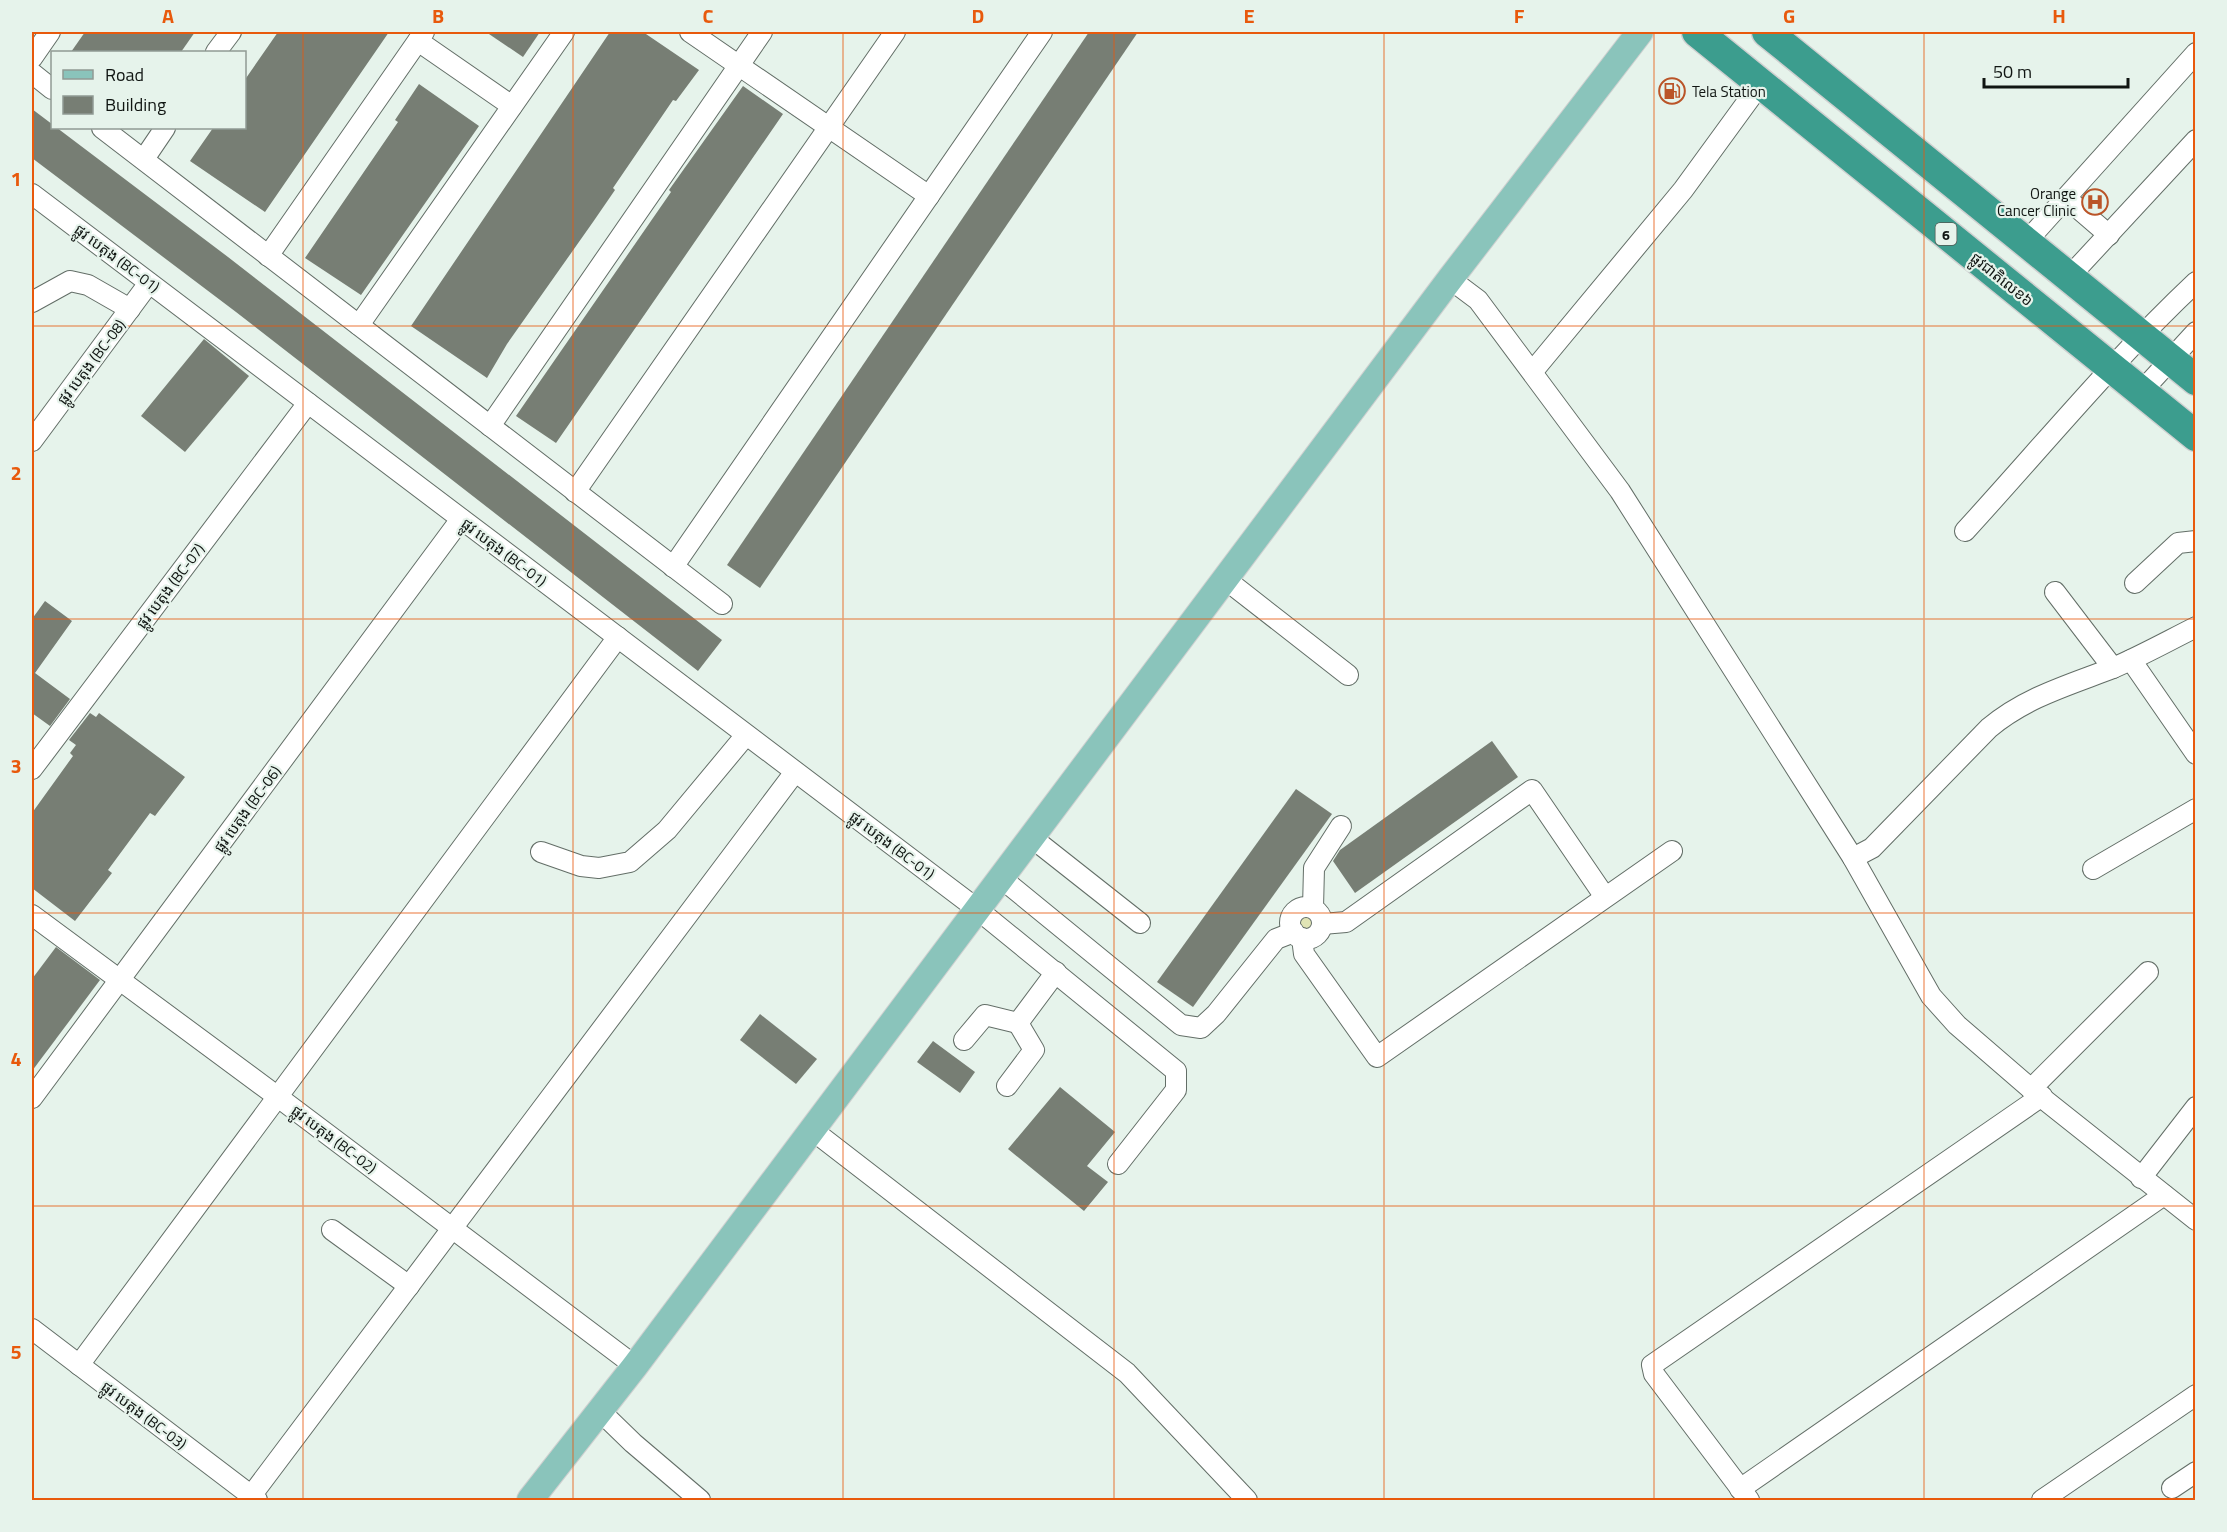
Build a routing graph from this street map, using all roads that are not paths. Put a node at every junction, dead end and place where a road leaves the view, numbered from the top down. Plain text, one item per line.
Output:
1 (50, 32) edge
2 (231, 32) edge
3 (564, 32) edge
4 (690, 32) edge
5 (762, 32) edge
6 (895, 32) edge
7 (1042, 32) edge
8 (1640, 32) edge
9 (1697, 32) edge
10 (1780, 35) edge
11 (421, 36) edge
12 (217, 51) edge
13 (2196, 53) edge
14 (32, 58) edge
15 (739, 66) junction
16 (32, 73) edge
17 (1761, 83) junction
18 (51, 88) edge
19 (512, 106) junction
20 (830, 128) junction
21 (103, 129) edge
22 (164, 129) edge
23 (2196, 140) edge
24 (144, 159) junction
25 (32, 194) edge
26 (929, 196) junction
27 (2066, 198) junction
28 (2109, 235) junction
29 (2026, 242) junction
30 (268, 255) junction
31 (2069, 277) junction
32 (1450, 279) junction
33 (2196, 282) edge
34 (149, 283) junction
35 (32, 302) edge
36 (130, 309) junction
37 (359, 325) junction
38 (2196, 332) edge
39 (2140, 335) junction
40 (2169, 359) junction
41 (2113, 369) junction
42 (1533, 371) junction
43 (2196, 380) edge
44 (2141, 392) junction
45 (308, 403) junction
46 (490, 426) junction
47 (2196, 436) edge
48 (32, 441) edge
49 (575, 492) junction
50 (461, 519) junction
51 (1965, 531) dead end
52 (2196, 541) edge
53 (673, 567) junction
54 (1225, 579) junction
55 (2135, 583) dead end
56 (2055, 592) dead end
57 (722, 604) dead end
58 (2196, 627) edge
59 (618, 637) junction
60 (2122, 664) junction
61 (1348, 675) dead end
62 (747, 735) junction
63 (2196, 754) edge
64 (32, 769) edge
65 (795, 772) junction
66 (2196, 809) edge
67 (1341, 826) dead end
68 (1031, 837) junction
69 (1672, 851) dead end
70 (541, 852) dead end
71 (1854, 858) junction
72 (2093, 869) dead end
73 (1001, 878) junction
74 (1605, 897) junction
75 (977, 909) junction
76 (32, 915) edge
77 (1318, 916) junction
78 (1140, 923) dead end
79 (1298, 935) junction
80 (1056, 972) junction
81 (2148, 972) dead end
82 (120, 981) junction
83 (1018, 1023) junction
84 (964, 1040) dead end
85 (1006, 1086) dead end
86 (2037, 1092) junction
87 (278, 1097) junction
88 (32, 1098) edge
89 (2196, 1107) edge
90 (811, 1129) junction
91 (1118, 1164) dead end
92 (2141, 1178) junction
93 (2164, 1195) junction
94 (2196, 1220) edge
95 (452, 1228) junction
96 (332, 1230) dead end
97 (409, 1286) junction
98 (32, 1329) edge
99 (79, 1365) junction
100 (635, 1366) junction
101 (2196, 1395) edge
102 (600, 1411) junction
103 (2196, 1472) edge
104 (2172, 1488) dead end
105 (1744, 1495) edge
106 (254, 1498) edge
107 (530, 1500) edge
108 (700, 1500) edge
109 (1247, 1500) edge
110 (2042, 1500) edge

1 - 14 street
2 - 12 street
3 - 19 street
4 - 15 street
5 - 15 street
6 - 20 street
7 - 26 street
8 - 32 main road
9 - 17 highway, ផ្លូវជាតិលេខ៦ / 6
10 - 29 highway
11 - 19 street
11 - 30 street
13 - 27 street
15 - 20 street
15 - 46 street
16 - 18 street
17 - 41 highway, ផ្លូវជាតិលេខ៦ / 6
17 - 42 street
19 - 37 street
20 - 26 street
20 - 49 street
21 - 24 street
22 - 24 street
23 - 28 street
24 - 30 street
25 - 34 street, ផ្លូវ បេតុង (BC-01)
26 - 53 street
27 - 28 street
27 - 29 street
28 - 31 street
29 - 31 highway
30 - 37 street
31 - 39 highway
32 - 42 street
32 - 54 main road
33 - 39 street
34 - 36 street, ផ្លូវ បេតុង (BC-08)
34 - 45 street, ផ្លូវ បេតុង (BC-01)
35 - 36 street
36 - 48 street, ផ្លូវ បេតុង (BC-08)
37 - 46 street
38 - 40 street
39 - 40 highway
39 - 41 street
40 - 43 highway
40 - 44 street
41 - 44 highway, ផ្លូវជាតិលេខ៦ / 6
41 - 51 street
42 - 71 street
44 - 47 highway, ផ្លូវជាតិលេខ៦ / 6
45 - 50 street, ផ្លូវ បេតុង (BC-01)
45 - 64 street, ផ្លូវ បេតុង (BC-07)
46 - 49 street
49 - 53 street
50 - 59 street, ផ្លូវ បេតុង (BC-01)
50 - 82 street, ផ្លូវ បេតុង (BC-06)
52 - 55 street
53 - 57 street
54 - 61 street
54 - 68 main road
56 - 60 street
58 - 60 street
59 - 62 street, ផ្លូវ បេតុង (BC-01)
59 - 87 street
60 - 63 street
60 - 71 street
62 - 65 street, ផ្លូវ បេតុង (BC-01)
62 - 70 street
65 - 75 street, ផ្លូវ បេតុង (BC-01)
65 - 95 street
66 - 72 street
67 - 77 street
68 - 73 main road
68 - 78 street
69 - 74 street
71 - 86 street
73 - 75 main road
73 - 79 street
74 - 77 street
74 - 79 street
75 - 80 street, ផ្លូវ បេតុង (BC-01)
75 - 90 main road
76 - 82 street, ផ្លូវ បេតុង (BC-02)
77 - 79 street
77 - 79 street
80 - 83 street
80 - 91 street, ផ្លូវ បេតុង (BC-01)
81 - 86 street
82 - 87 street, ផ្លូវ បេតុង (BC-02)
82 - 88 street, ផ្លូវ បេតុង (BC-06)
83 - 84 street
83 - 85 street
86 - 92 street
86 - 105 street
87 - 95 street, ផ្លូវ បេតុង (BC-02)
87 - 99 street
89 - 92 street
90 - 100 main road
90 - 109 street
92 - 93 street
93 - 94 street
93 - 105 street
95 - 97 street
95 - 100 street, ផ្លូវ បេតុង (BC-02)
96 - 97 street
97 - 106 street
98 - 99 street, ផ្លូវ បេតុង (BC-03)
99 - 106 street, ផ្លូវ បេតុង (BC-03)
100 - 102 main road
101 - 110 street
102 - 107 main road
102 - 108 street
103 - 104 street

